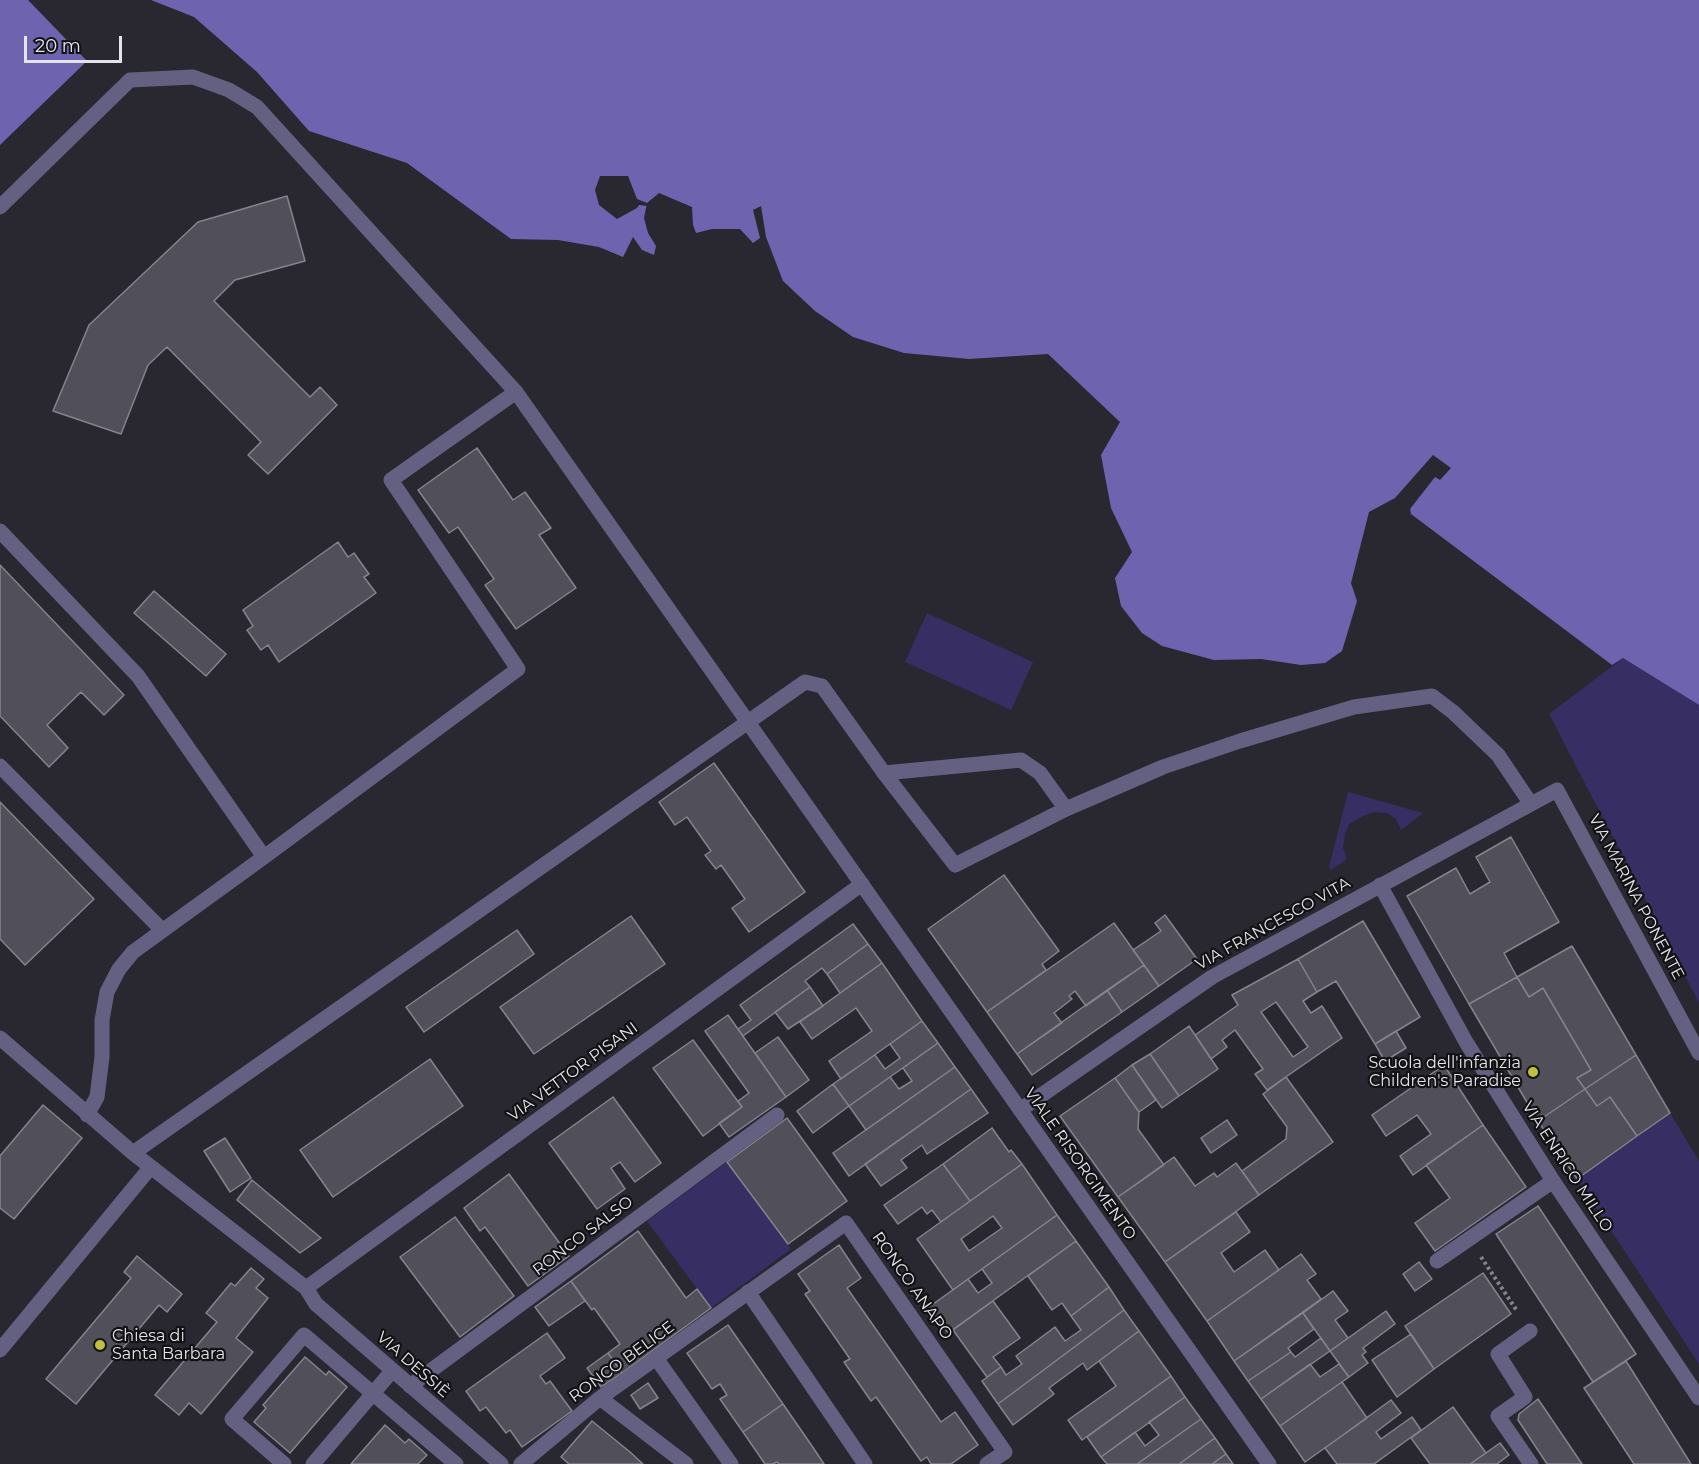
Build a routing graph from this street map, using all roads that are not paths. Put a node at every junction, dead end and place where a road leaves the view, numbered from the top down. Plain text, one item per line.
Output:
1 (0, 207) edge
2 (516, 392) junction
3 (0, 531) edge
4 (749, 721) junction
5 (0, 766) edge
6 (884, 773) junction
7 (1557, 790) joint
8 (1532, 804) junction
9 (1066, 809) junction
10 (264, 857) junction
11 (862, 884) junction
12 (1380, 885) junction
13 (162, 930) junction
14 (0, 1038) edge
15 (1699, 1053) edge
16 (1020, 1110) junction
17 (87, 1115) junction
18 (777, 1115) dead end
19 (133, 1153) junction
20 (150, 1168) junction
21 (1553, 1181) junction
22 (1437, 1261) dead end
23 (306, 1288) junction
24 (748, 1292) junction
25 (1530, 1331) road end
26 (0, 1350) edge
27 (656, 1358) junction
28 (392, 1371) junction
29 (410, 1386) junction
30 (373, 1394) junction
31 (600, 1398) junction
32 (1699, 1398) edge
33 (453, 1463) edge
34 (284, 1464) edge
35 (313, 1464) edge
36 (501, 1464) edge
37 (521, 1464) edge
38 (686, 1464) edge
39 (731, 1464) edge
40 (865, 1464) edge
41 (987, 1464) edge
42 (1269, 1464) edge
43 (1531, 1464) edge

1 - 2 street, VIALE RISORGIMENTO
2 - 4 street, VIALE RISORGIMENTO
2 - 10 street
3 - 10 street
4 - 6 street
4 - 11 street, VIALE RISORGIMENTO
4 - 19 street
5 - 13 street
6 - 9 street
6 - 9 street
7 - 8 street, VIA FRANCESCO VITA
7 - 15 street, VIA MARINA PONENTE
8 - 9 street
8 - 12 street, VIA FRANCESCO VITA
10 - 13 street
11 - 16 street, VIALE RISORGIMENTO
11 - 23 street, VIA VETTOR PISANI
12 - 16 street, VIA FRANCESCO VITA
12 - 21 street, VIA ENRICO MILLO
13 - 17 street
14 - 17 street, VIA DESSIÈ
16 - 42 street, VIALE RISORGIMENTO
17 - 19 street, VIA DESSIÈ
18 - 29 street, RONCO SALSO
19 - 20 street, VIA DESSIÈ
20 - 23 street, VIA DESSIÈ
20 - 26 street
21 - 22 street
21 - 32 street, VIA ENRICO MILLO
23 - 28 street, VIA DESSIÈ
24 - 27 street, RONCO BELICE
24 - 40 street
24 - 41 street, RONCO ANAPO
25 - 43 street
27 - 31 street, RONCO BELICE
27 - 39 street
28 - 29 street, VIA DESSIÈ
28 - 30 street
29 - 36 street, VIA DESSIÈ
30 - 33 street
30 - 34 street
30 - 35 street
31 - 37 street, RONCO BELICE
31 - 38 street

